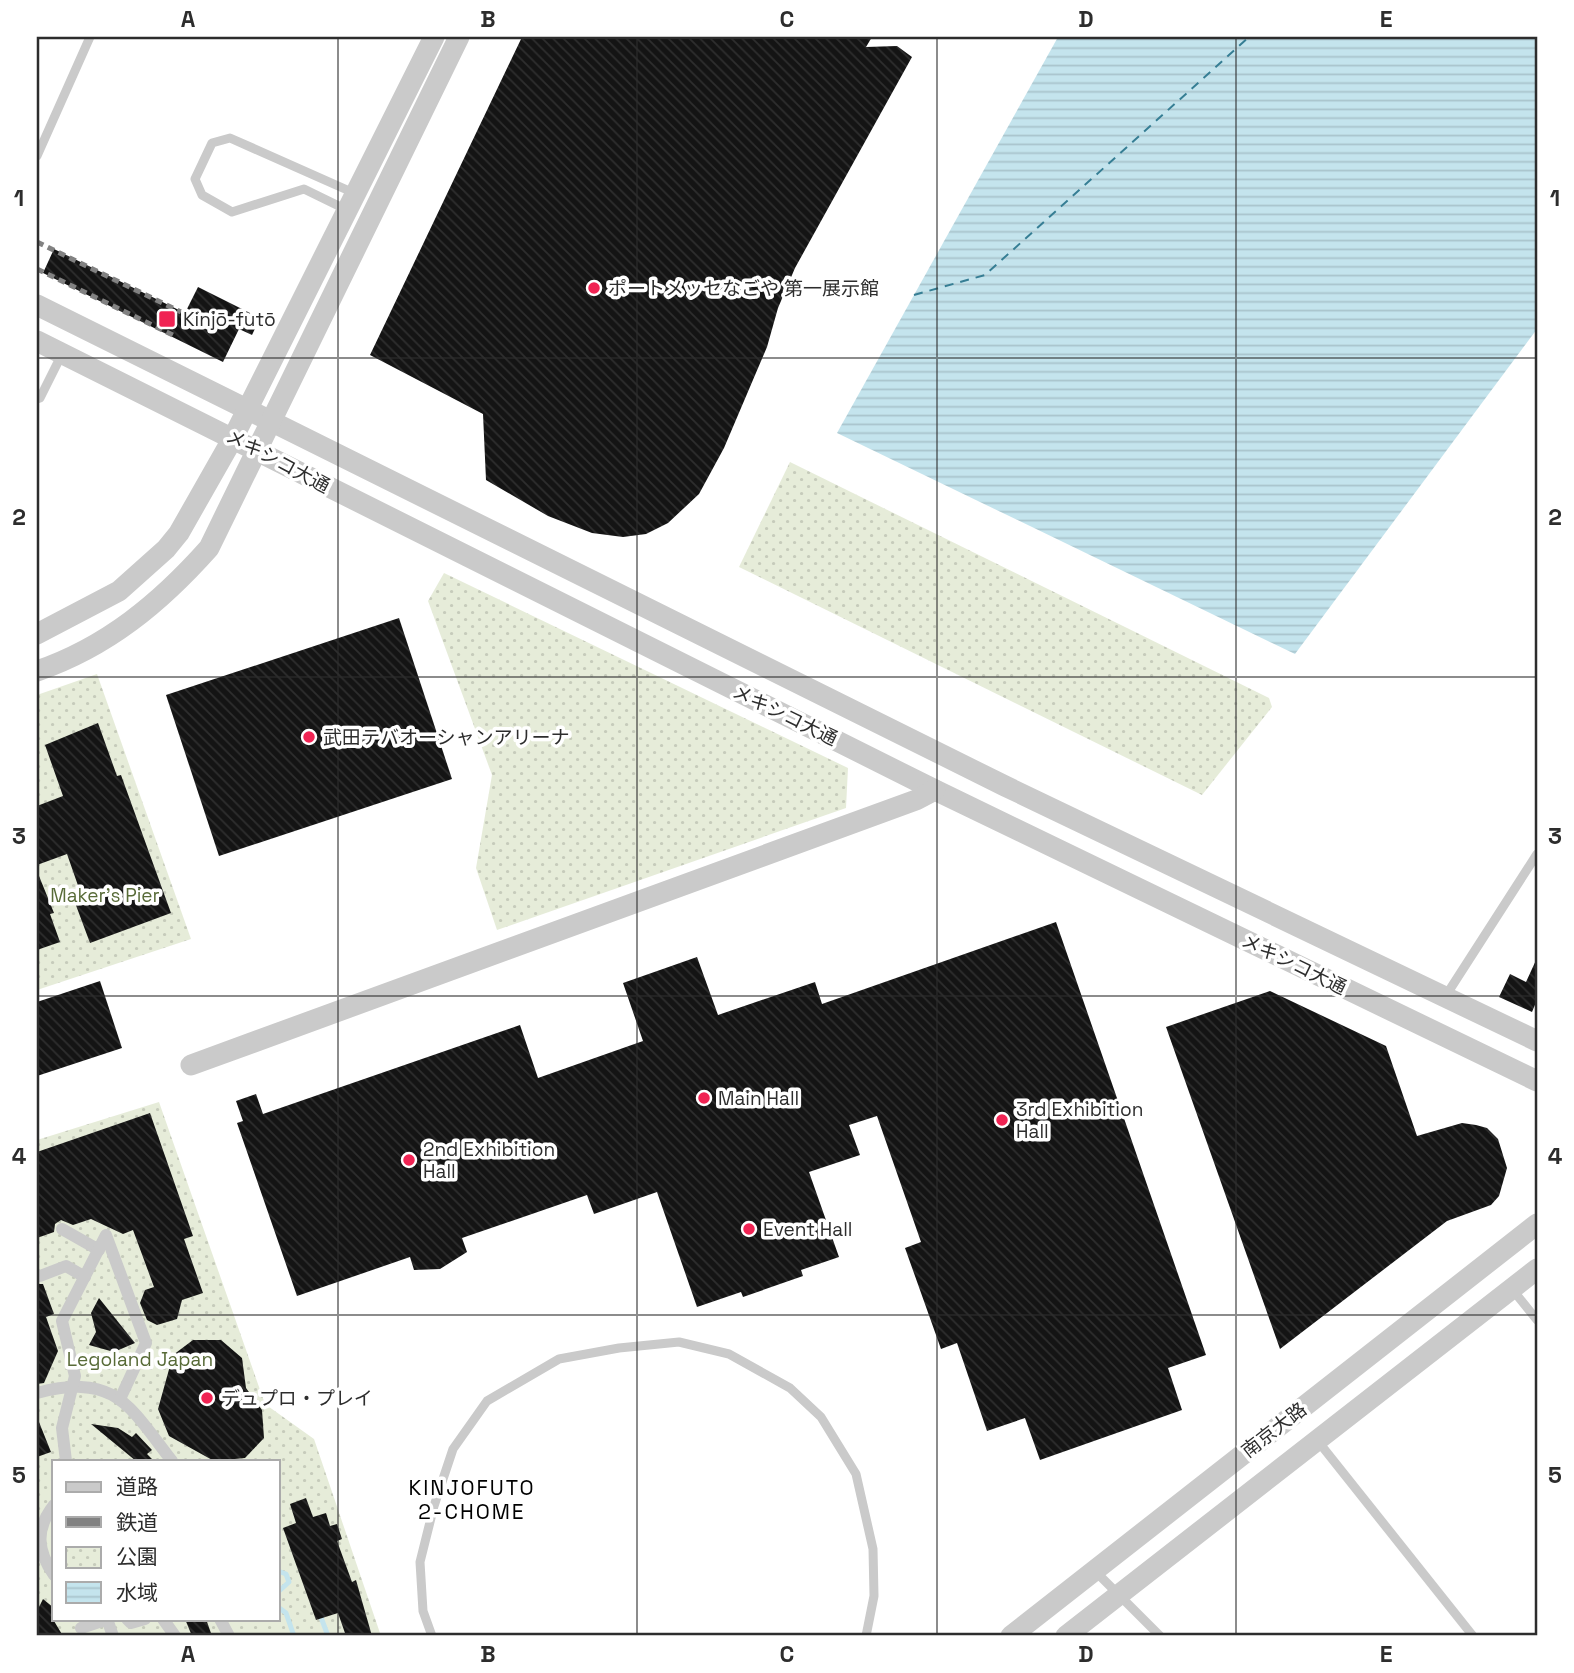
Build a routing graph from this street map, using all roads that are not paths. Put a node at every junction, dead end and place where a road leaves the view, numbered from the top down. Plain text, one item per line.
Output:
1 (90, 37) edge
2 (434, 37) edge
3 (459, 37) edge
4 (37, 156) edge
5 (351, 202) junction
6 (37, 305) edge
7 (37, 341) edge
8 (62, 353) junction
9 (37, 399) edge
10 (248, 409) junction
11 (271, 423) junction
12 (233, 438) junction
13 (258, 453) junction
14 (37, 634) edge
15 (37, 671) edge
16 (935, 790) junction
17 (1537, 855) edge
18 (1445, 997) junction
19 (1537, 1041) edge
20 (191, 1065) dead end
21 (1537, 1081) edge
22 (1537, 1224) edge
23 (62, 1229) dead end
24 (99, 1250) junction
25 (1537, 1269) edge
26 (40, 1276) dead end
27 (85, 1277) junction
28 (1512, 1289) junction
29 (1537, 1320) edge
30 (73, 1387) junction
31 (37, 1393) edge
32 (120, 1399) junction
33 (1316, 1440) junction
34 (66, 1460) edge
35 (172, 1460) edge
36 (52, 1508) edge
37 (1094, 1571) junction
38 (52, 1572) edge
39 (1117, 1596) junction
40 (105, 1620) edge
41 (164, 1620) edge
42 (221, 1620) edge
43 (81, 1628) edge
44 (176, 1636) edge
45 (229, 1636) edge
46 (432, 1636) edge
47 (866, 1636) edge
48 (1011, 1636) edge
49 (1066, 1636) edge
50 (1160, 1636) edge
51 (1473, 1636) edge

1 - 4 lane
2 - 5 street
3 - 11 street
5 - 5 lane
5 - 10 street
6 - 10 street, メキシコ大通
7 - 8 street, メキシコ大通
8 - 9 lane
8 - 12 street, メキシコ大通
10 - 11 street, メキシコ大通
10 - 12 street
11 - 13 street
11 - 18 street, メキシコ大通
12 - 13 street, メキシコ大通
12 - 14 street
13 - 15 street
13 - 16 street, メキシコ大通
16 - 20 street
16 - 21 street, メキシコ大通
17 - 18 lane
18 - 19 street, メキシコ大通
22 - 37 street, 南京大路
23 - 24 street
24 - 27 street
24 - 32 street
25 - 28 street, 南京大路
26 - 27 street
27 - 30 street
28 - 29 lane
28 - 33 street, 南京大路
30 - 31 street
30 - 32 street
30 - 34 street
32 - 35 street
33 - 39 street, 南京大路
33 - 51 lane
36 - 38 street
37 - 39 lane
37 - 48 street, 南京大路
39 - 49 street, 南京大路
39 - 50 lane
40 - 43 street
41 - 44 street
42 - 45 street
46 - 47 lane

